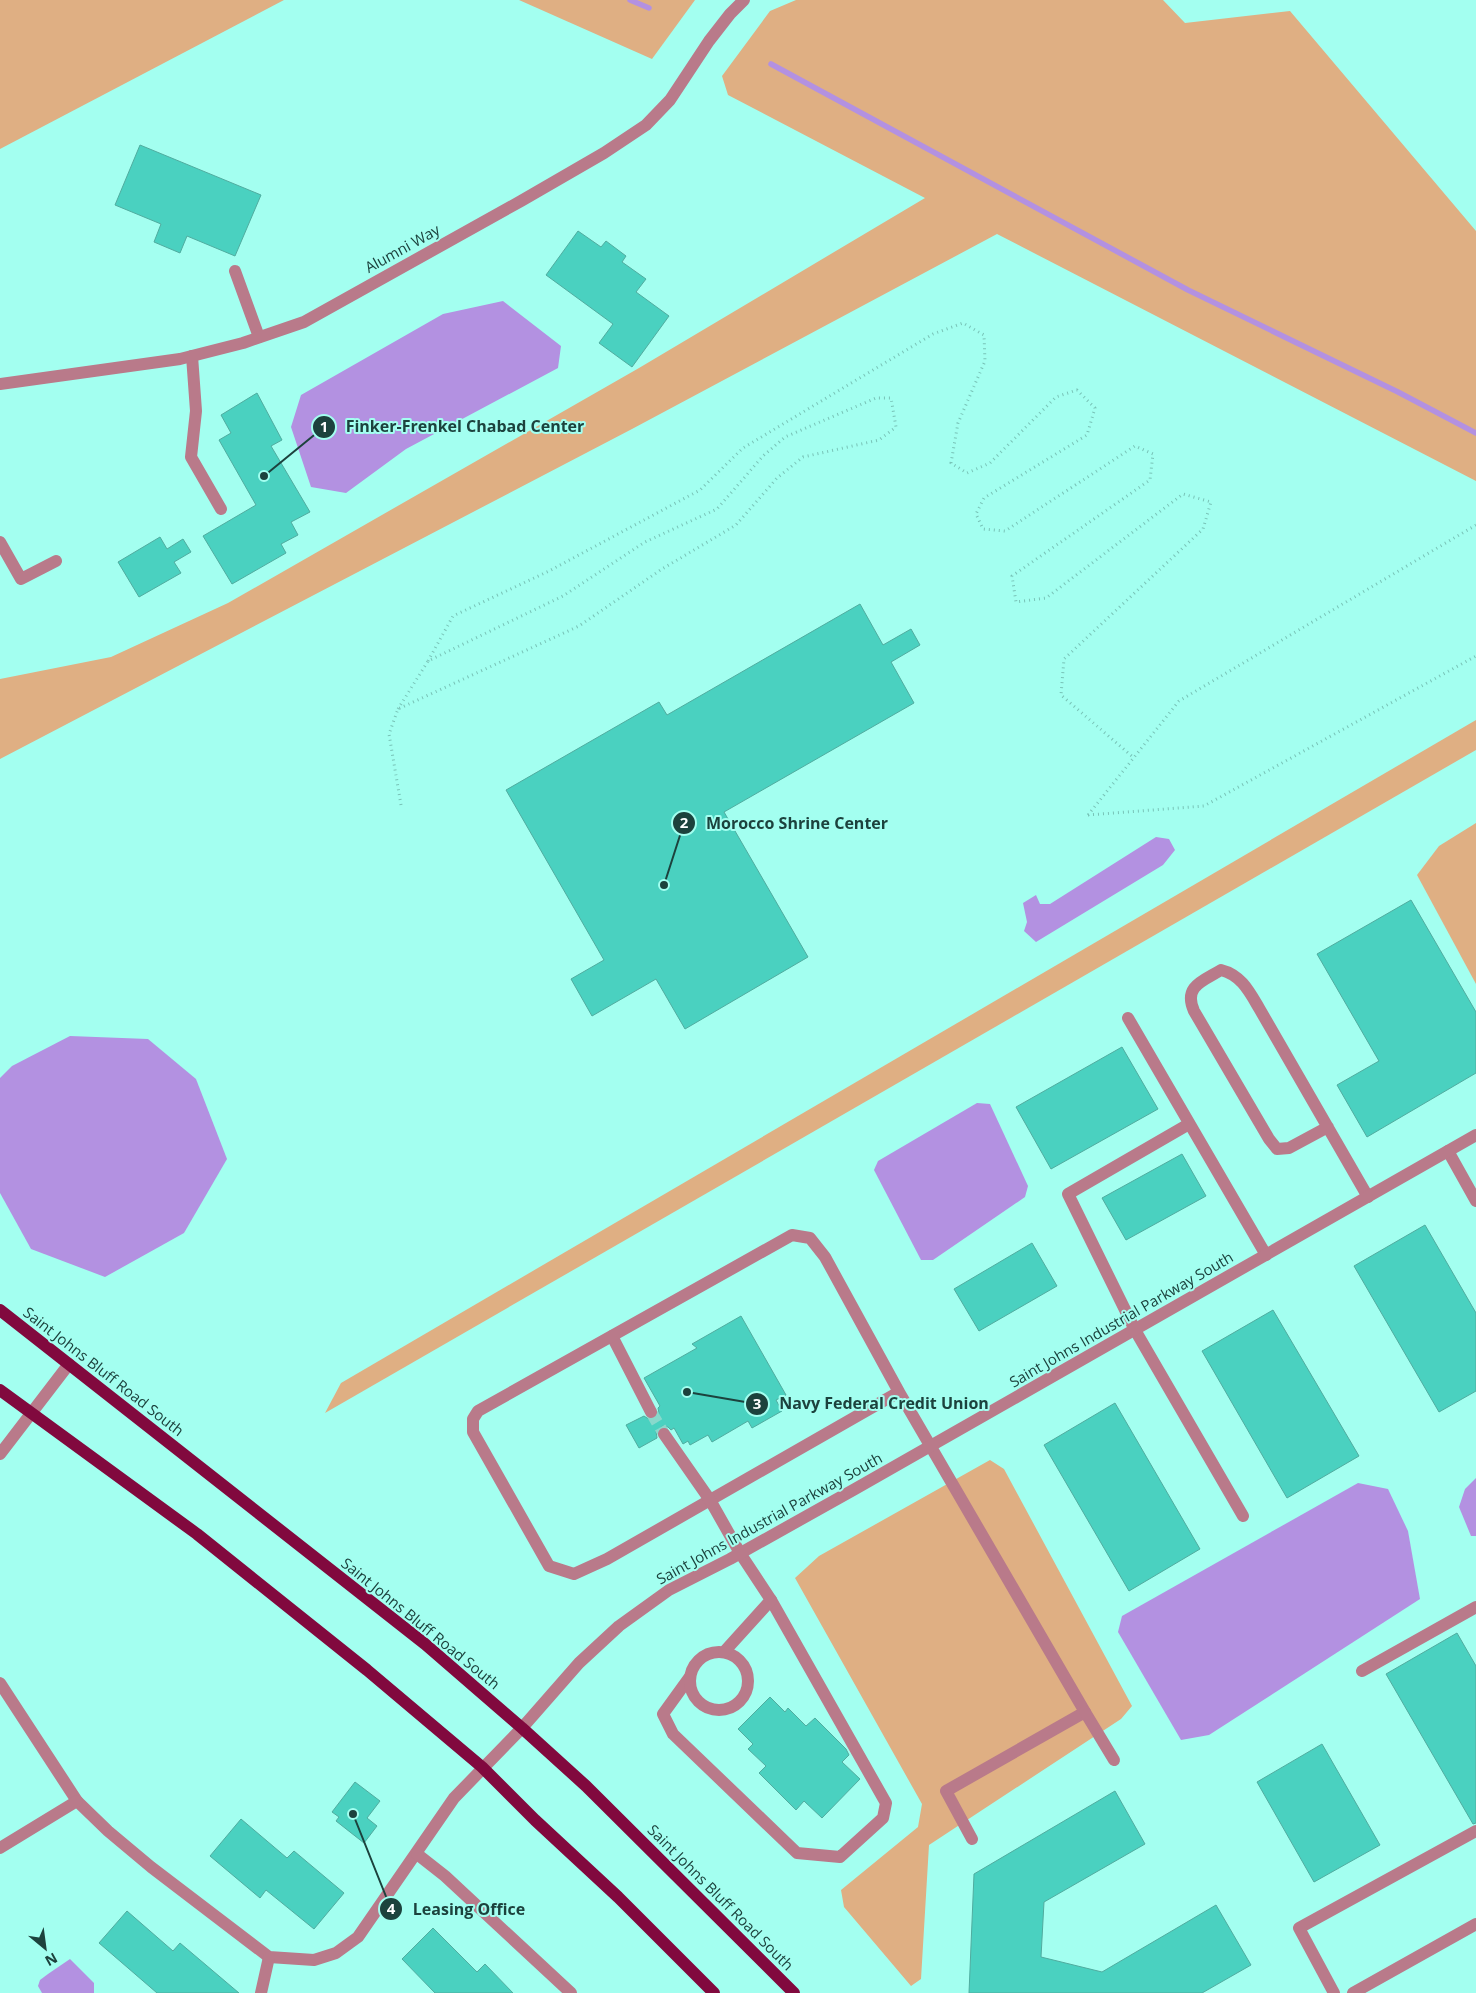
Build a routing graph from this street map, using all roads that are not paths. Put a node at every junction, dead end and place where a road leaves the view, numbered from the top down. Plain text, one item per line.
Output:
1 (744, 0) edge
2 (235, 271) dead end
3 (259, 337) junction
4 (192, 356) junction
5 (0, 384) edge
6 (221, 509) dead end
7 (0, 542) edge
8 (56, 561) dead end
9 (1128, 1018) dead end
10 (1189, 1124) junction
11 (1328, 1127) junction
12 (1476, 1135) edge
13 (1448, 1151) junction
14 (1368, 1197) junction
15 (1476, 1202) edge
16 (1266, 1255) junction
17 (0, 1310) edge
18 (1135, 1330) junction
19 (612, 1336) junction
20 (69, 1364) junction
21 (0, 1390) edge
22 (899, 1392) junction
23 (651, 1412) tunnel mouth
24 (32, 1414) junction
25 (664, 1434) tunnel mouth
26 (930, 1447) junction
27 (0, 1454) edge
28 (710, 1500) junction
29 (1243, 1516) dead end
30 (740, 1553) junction
31 (771, 1600) junction
32 (1476, 1607) edge
33 (724, 1652) junction
34 (1362, 1671) dead end
35 (689, 1678) junction
36 (0, 1683) edge
37 (1086, 1712) junction
38 (522, 1728) junction
39 (1114, 1760) dead end
40 (482, 1767) junction
41 (77, 1801) junction
42 (1476, 1831) edge
43 (972, 1839) dead end
44 (0, 1848) edge
45 (417, 1854) junction
46 (1476, 1924) edge
47 (268, 1957) junction
48 (1367, 1990) edge
49 (261, 1993) edge
50 (572, 1993) edge
51 (714, 1993) edge
52 (794, 1993) edge
53 (1334, 1993) edge
54 (1354, 1993) edge

1 - 3 street, Alumni Way
2 - 3 street
3 - 4 street, Alumni Way
4 - 5 street, Alumni Way
4 - 6 street
7 - 8 street
9 - 10 street
10 - 16 street
10 - 18 street
11 - 11 street
11 - 14 street
12 - 13 street, Saint Johns Industrial Parkway South
13 - 14 street, Saint Johns Industrial Parkway South
13 - 15 street
14 - 16 street, Saint Johns Industrial Parkway South
16 - 18 street, Saint Johns Industrial Parkway South
17 - 20 main road, Saint Johns Bluff Road South
18 - 26 street, Saint Johns Industrial Parkway South
18 - 29 street
19 - 22 street
19 - 23 street
19 - 28 street
20 - 24 street
20 - 38 main road, Saint Johns Bluff Road South
21 - 24 main road
22 - 26 street
22 - 28 street
24 - 27 street
24 - 40 main road
25 - 28 street
26 - 30 street, Saint Johns Industrial Parkway South
26 - 37 street
28 - 30 street
30 - 31 street
30 - 38 street, Saint Johns Industrial Parkway South
31 - 33 street
31 - 35 street
32 - 34 street
33 - 35 street
33 - 35 street
36 - 41 street
37 - 39 street
37 - 43 street
38 - 40 street, Saint Johns Industrial Parkway South
38 - 52 main road, Saint Johns Bluff Road South
40 - 45 street, Saint Johns Industrial Parkway South
40 - 51 main road
41 - 44 street
41 - 47 street
42 - 53 street
45 - 47 street, Saint Johns Industrial Parkway South
45 - 50 street
46 - 48 street
47 - 49 street
48 - 54 street

